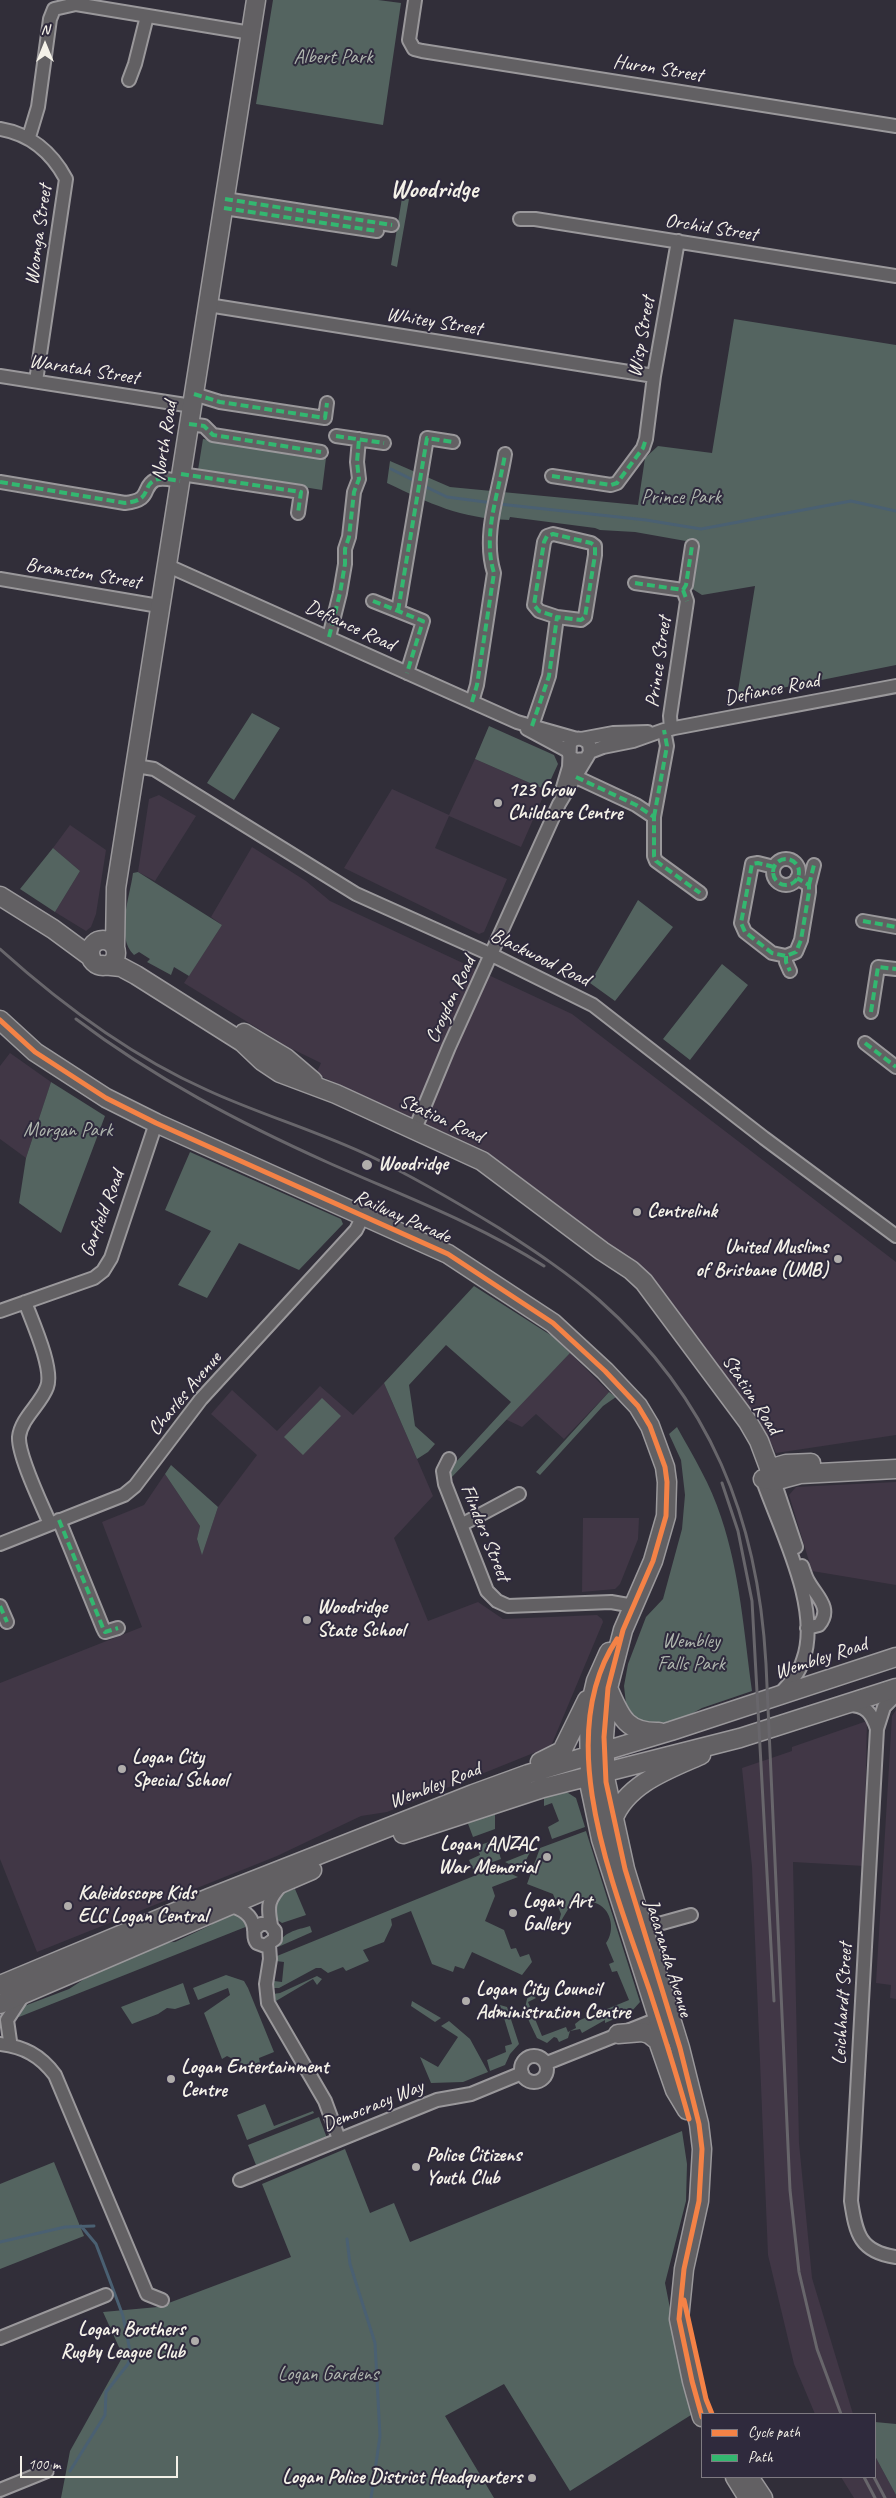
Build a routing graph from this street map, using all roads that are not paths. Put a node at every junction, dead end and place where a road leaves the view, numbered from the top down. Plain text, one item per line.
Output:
1 (256, 0) edge
2 (415, 0) edge
3 (147, 16) junction
4 (252, 33) junction
5 (128, 80) dead end
6 (896, 126) edge
7 (0, 128) edge
8 (29, 138) junction
9 (224, 203) junction
10 (520, 219) dead end
11 (392, 225) dead end
12 (377, 232) dead end
13 (678, 241) junction
14 (896, 276) edge
15 (208, 305) junction
16 (0, 376) edge
17 (654, 376) junction
18 (36, 381) junction
19 (193, 400) junction
20 (327, 403) dead end
21 (189, 424) junction
22 (336, 436) dead end
23 (359, 440) junction
24 (453, 442) dead end
25 (384, 444) dead end
26 (321, 452) dead end
27 (505, 454) dead end
28 (552, 476) dead end
29 (180, 477) junction
30 (0, 482) edge
31 (298, 513) dead end
32 (692, 546) dead end
33 (166, 565) junction
34 (0, 579) edge
35 (635, 583) dead end
36 (685, 595) junction
37 (373, 601) dead end
38 (159, 606) junction
39 (398, 611) junction
40 (557, 617) junction
41 (328, 637) junction
42 (407, 673) junction
43 (896, 686) edge
44 (472, 702) junction
45 (517, 722) junction
46 (532, 726) junction
47 (664, 730) junction
48 (579, 739) junction
49 (569, 753) junction
50 (588, 755) junction
51 (136, 766) junction
52 (576, 777) junction
53 (559, 804) junction
54 (654, 817) junction
55 (814, 865) dead end
56 (774, 867) junction
57 (797, 878) junction
58 (809, 885) junction
59 (116, 888) junction
60 (700, 893) dead end
61 (0, 896) edge
62 (863, 921) dead end
63 (896, 926) edge
64 (53, 929) junction
65 (98, 941) junction
66 (115, 948) junction
67 (492, 955) junction
68 (786, 956) junction
69 (96, 962) junction
70 (790, 970) dead end
71 (896, 970) edge
72 (871, 1012) dead end
73 (0, 1020) edge
74 (865, 1043) dead end
75 (283, 1065) junction
76 (896, 1067) edge
77 (156, 1123) junction
78 (414, 1129) junction
79 (363, 1216) junction
80 (896, 1236) edge
81 (25, 1302) junction
82 (0, 1311) edge
83 (449, 1459) dead end
84 (896, 1460) edge
85 (859, 1466) junction
86 (896, 1469) edge
87 (768, 1476) junction
88 (519, 1494) dead end
89 (54, 1522) junction
90 (461, 1525) junction
91 (0, 1544) edge
92 (816, 1594) junction
93 (803, 1599) junction
94 (0, 1606) edge
95 (634, 1606) junction
96 (7, 1622) dead end
97 (118, 1628) dead end
98 (807, 1628) junction
99 (896, 1648) edge
100 (896, 1657) edge
101 (869, 1665) junction
102 (602, 1684) junction
103 (896, 1688) edge
104 (779, 1695) junction
105 (896, 1695) edge
106 (846, 1705) junction
107 (877, 1729) junction
108 (671, 1732) junction
109 (740, 1738) junction
110 (597, 1754) junction
111 (528, 1774) junction
112 (597, 1774) junction
113 (613, 1820) junction
114 (284, 1882) junction
115 (228, 1905) junction
116 (691, 1914) dead end
117 (271, 1925) junction
118 (254, 1930) junction
119 (636, 1930) junction
120 (269, 1945) junction
121 (0, 1985) edge
122 (24, 1994) junction
123 (0, 2004) edge
124 (664, 2016) junction
125 (0, 2032) edge
126 (618, 2034) junction
127 (9, 2044) edge
128 (0, 2052) edge
129 (547, 2063) junction
130 (522, 2073) junction
131 (687, 2110) junction
132 (339, 2139) junction
133 (701, 2172) junction
134 (240, 2180) dead end
135 (896, 2258) edge
136 (682, 2293) junction
137 (106, 2295) dead end
138 (162, 2300) dead end
139 (0, 2338) edge
140 (701, 2413) edge
141 (712, 2413) edge
142 (47, 2471) dead end
143 (736, 2478) edge
144 (751, 2478) edge
145 (0, 2490) edge
146 (748, 2498) edge
147 (763, 2498) edge

1 - 4 street, North Road
2 - 6 street, Huron Street
3 - 4 street
3 - 5 street
3 - 8 street
4 - 9 street, North Road
7 - 8 street, Woonga Street
8 - 18 street, Woonga Street
9 - 11 street
9 - 12 street
9 - 15 street, North Road
10 - 13 street, Orchid Street
13 - 14 street, Orchid Street
13 - 17 street, Wisp Street
15 - 17 street, Whitey Street
15 - 19 street, North Road
16 - 18 street, Waratah Street
17 - 28 street, Wisp Street
18 - 19 street, Waratah Street
19 - 20 street, Waratah Street
19 - 21 street, North Road
21 - 26 street
21 - 29 street, North Road
22 - 23 street
23 - 25 street
23 - 41 street
24 - 39 street
27 - 44 street
29 - 30 street
29 - 31 street
29 - 33 street, North Road
32 - 36 street, Prince Street
33 - 38 street, North Road
33 - 41 street, Defiance Road
34 - 38 street, Bramston Street
35 - 36 street
36 - 47 street, Prince Street
37 - 39 street
38 - 51 street, North Road
39 - 42 street
40 - 40 street
40 - 46 street
41 - 42 street, Defiance Road
42 - 44 street, Defiance Road
43 - 47 street, Defiance Road
44 - 45 street, Defiance Road
45 - 46 street, Defiance Road
45 - 49 street, Defiance Road
46 - 48 street, Defiance Road
47 - 48 street, Defiance Road
47 - 50 street, Defiance Road
47 - 54 street, Prince Street
48 - 49 street
48 - 50 street
49 - 50 street
49 - 53 street, Croydon Road
50 - 52 street, Croydon Road
51 - 59 street, North Road
51 - 67 street, Blackwood Road
52 - 53 street, Croydon Road
52 - 54 street
53 - 67 street, Croydon Road
54 - 60 street, Prince Street
55 - 58 street
56 - 57 street
56 - 57 street
56 - 68 street
57 - 58 street
58 - 68 street
59 - 65 street, North Road
59 - 66 street, North Road
61 - 64 street, Station Road
62 - 63 street
64 - 65 street, Station Road
64 - 69 street, Station Road
65 - 66 street
65 - 69 street
66 - 69 street
66 - 75 street, Station Road
67 - 78 street, Croydon Road
67 - 80 street, Blackwood Road
68 - 70 street
69 - 75 street, Station Road
71 - 72 street
73 - 77 street, Railway Parade
74 - 76 street
75 - 78 street, Station Road
77 - 79 street, Railway Parade
77 - 81 street, Garfield Road
78 - 87 street, Station Road
79 - 89 street, Charles Avenue
79 - 95 street, Railway Parade
81 - 82 street, Garfield Road
81 - 89 street
83 - 90 street, Flinders Street
84 - 85 street
85 - 86 street
85 - 87 street
87 - 92 street, Station Road
87 - 93 street, Station Road
88 - 90 street
89 - 91 street, Charles Avenue
89 - 97 street
90 - 95 street, Flinders Street
92 - 93 street
92 - 98 street, Station Road
93 - 98 street, Station Road
94 - 96 street
95 - 102 street, Railway Parade
98 - 104 street, Station Road
99 - 101 street
100 - 101 street, Wembley Road
101 - 104 street, Wembley Road
102 - 108 street
102 - 110 street, Railway Parade
102 - 111 street
103 - 106 street, Wembley Road
104 - 108 street, Wembley Road
105 - 107 street, Leichhardt Street
106 - 107 street
106 - 109 street, Wembley Road
107 - 135 street, Leichhardt Street
108 - 110 street, Wembley Road
109 - 112 street, Wembley Road
109 - 113 street
110 - 111 street, Wembley Road
110 - 112 street, Jacaranda Avenue
111 - 121 street, Wembley Road
112 - 113 street, Jacaranda Avenue
112 - 114 street, Wembley Road
112 - 119 street, Jacaranda Avenue
113 - 119 street, Jacaranda Avenue
114 - 115 street, Wembley Road
114 - 117 street
115 - 118 street
115 - 122 street, Wembley Road
116 - 119 street
117 - 118 street
117 - 120 street
118 - 120 street
119 - 124 street, Jacaranda Avenue
120 - 132 street
122 - 123 street, Wembley Road
122 - 127 street
124 - 126 street
124 - 131 street, Jacaranda Avenue
124 - 133 street, Jacaranda Avenue
125 - 127 street
126 - 129 street
126 - 131 street
127 - 128 street
127 - 138 street
129 - 130 street
129 - 130 street
130 - 132 street, Democracy Way
131 - 133 street, Jacaranda Avenue
132 - 134 street, Democracy Way
133 - 136 street, Jacaranda Avenue
136 - 140 street, Jacaranda Avenue
136 - 141 street, Jacaranda Avenue
137 - 139 street
142 - 145 street
143 - 146 street
144 - 147 street

